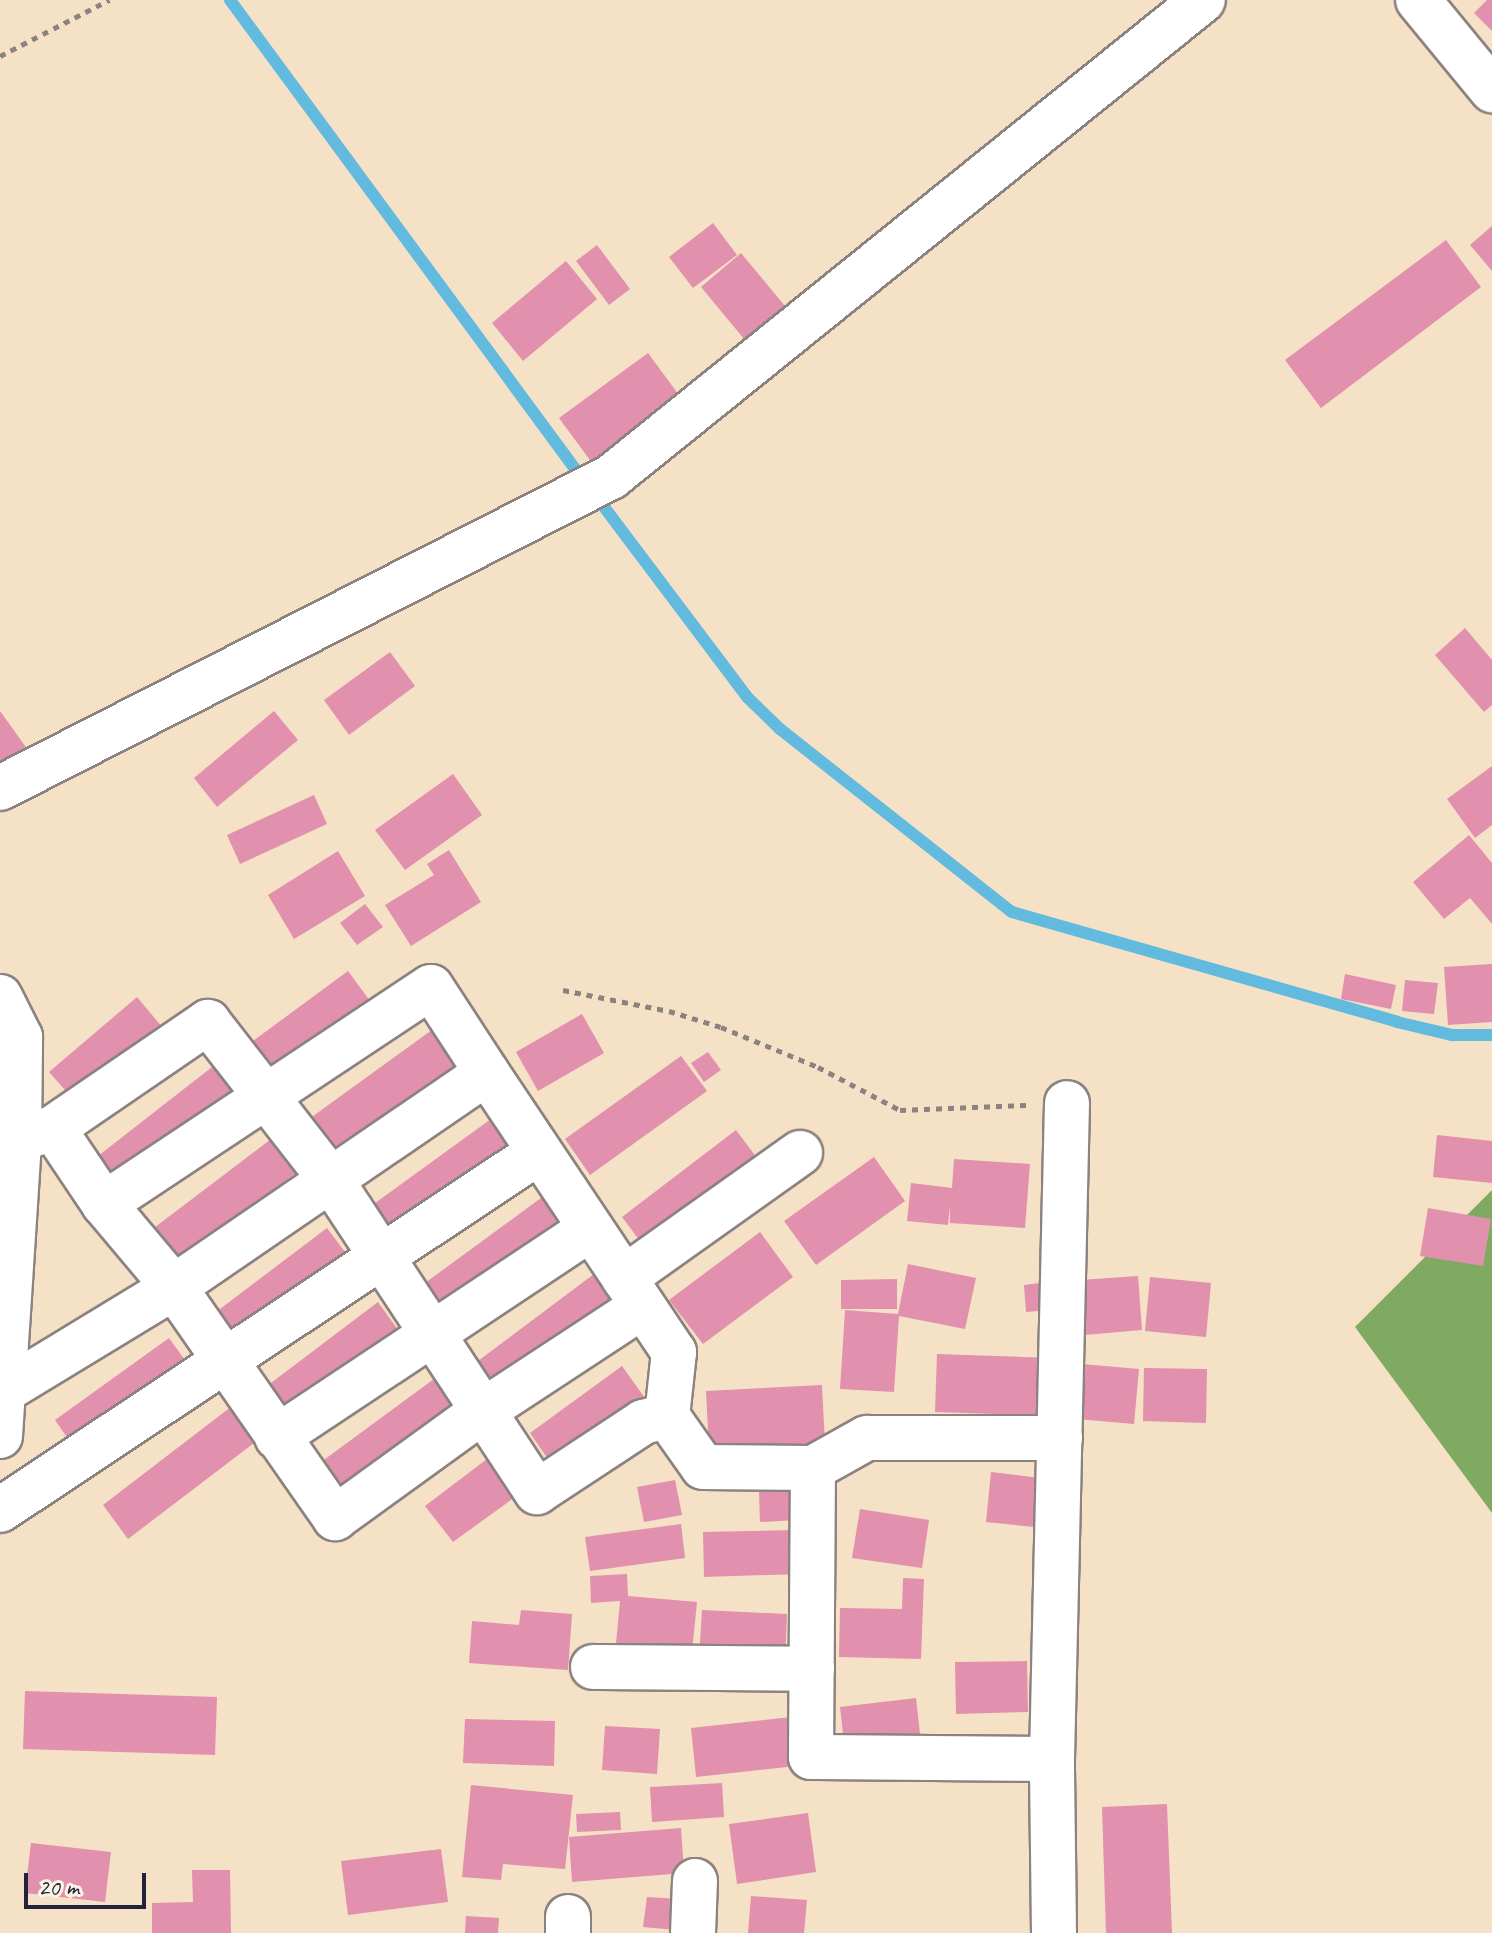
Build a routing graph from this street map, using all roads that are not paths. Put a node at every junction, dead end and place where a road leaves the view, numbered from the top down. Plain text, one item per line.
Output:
1 (1203, 0) edge
2 (1418, 0) edge
3 (1492, 90) edge
4 (0, 788) edge
5 (0, 997) edge
6 (487, 1073) junction
7 (264, 1097) junction
8 (1067, 1103) road end
9 (24, 1138) edge
10 (539, 1152) junction
11 (800, 1153) dead end
12 (331, 1180) junction
13 (104, 1204) junction
14 (590, 1229) junction
15 (382, 1258) junction
16 (174, 1287) junction
17 (633, 1292) junction
18 (433, 1334) junction
19 (225, 1363) junction
20 (0, 1393) edge
21 (483, 1411) junction
22 (667, 1416) junction
23 (0, 1436) edge
24 (277, 1437) junction
25 (1060, 1438) junction
26 (813, 1468) junction
27 (0, 1510) edge
28 (593, 1667) dead end
29 (812, 1669) junction
30 (1052, 1759) junction
31 (695, 1881) dead end
32 (693, 1933) edge
33 (1054, 1933) edge

1 - 4 street
2 - 3 street
5 - 9 street
6 - 7 street
6 - 10 street
6 - 12 street
7 - 9 street
7 - 12 street
7 - 13 street
8 - 25 street
9 - 13 street
9 - 20 street
10 - 14 street
10 - 15 street
11 - 17 street
12 - 15 street
12 - 16 street
13 - 16 street
14 - 17 street
14 - 18 street
15 - 18 street
15 - 19 street
16 - 19 street
16 - 20 street
17 - 21 street
17 - 22 street
18 - 21 street
18 - 24 street
19 - 24 street
19 - 27 street
20 - 23 street
21 - 22 street
21 - 24 street
22 - 26 street
25 - 26 street
25 - 30 street
26 - 29 street
28 - 29 street
29 - 30 street
30 - 33 street
31 - 32 street

